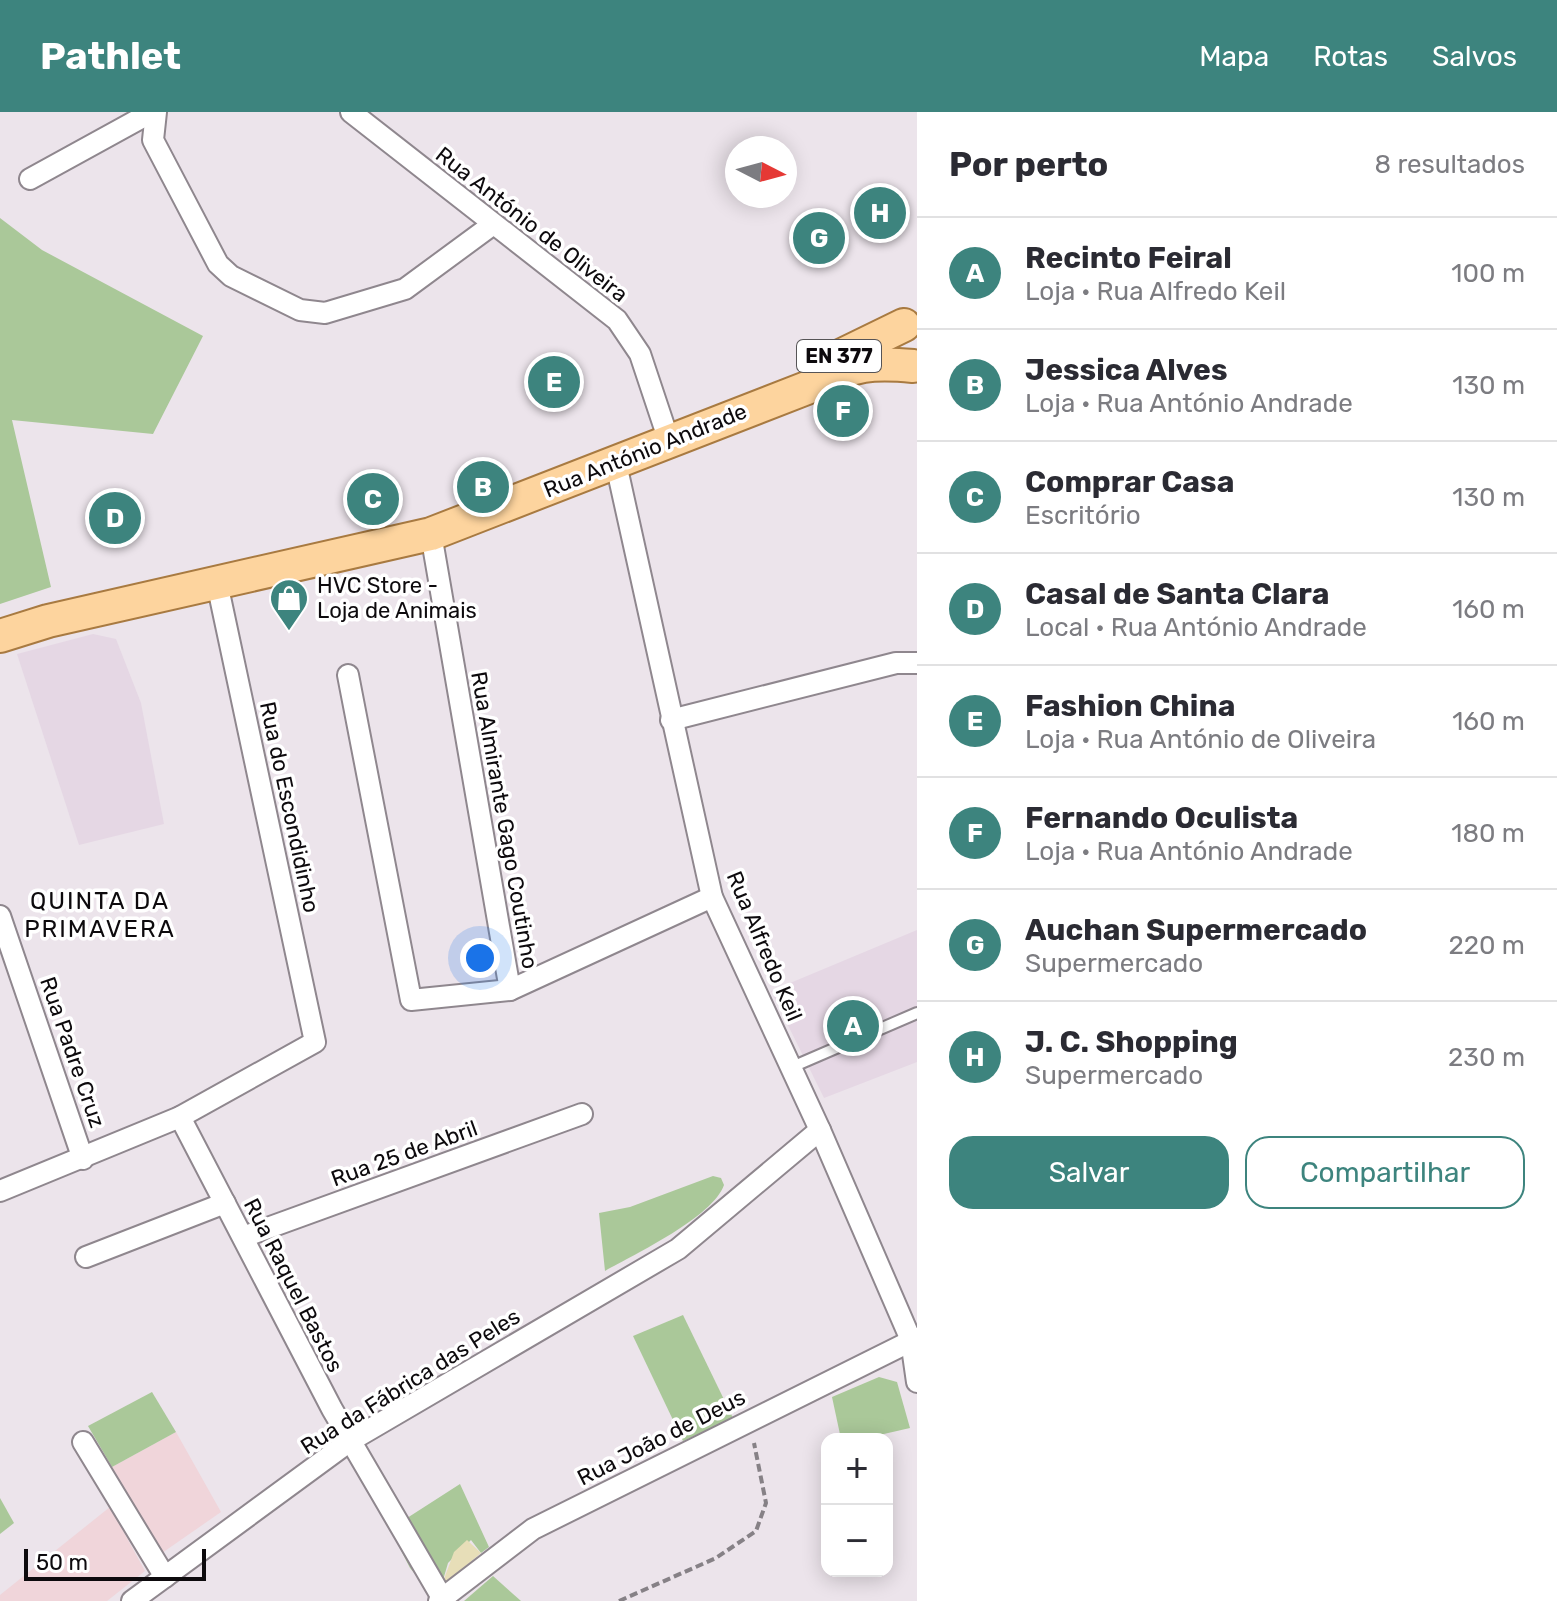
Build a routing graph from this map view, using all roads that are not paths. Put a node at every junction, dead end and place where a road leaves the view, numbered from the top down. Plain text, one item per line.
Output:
1 (154, 112) edge
2 (351, 112) edge
3 (30, 179) dead end
4 (492, 225) junction
5 (911, 319) edge
6 (915, 367) edge
7 (779, 396) junction
8 (669, 441) junction
9 (616, 464) junction
10 (431, 534) junction
11 (217, 583) junction
12 (0, 636) edge
13 (917, 663) edge
14 (348, 675) dead end
15 (671, 720) junction
16 (712, 897) junction
17 (0, 916) edge
18 (8, 962) edge
19 (510, 990) junction
20 (917, 1013) edge
21 (792, 1067) junction
22 (582, 1114) dead end
23 (180, 1117) junction
24 (820, 1130) junction
25 (83, 1159) junction
26 (0, 1191) edge
27 (225, 1203) junction
28 (243, 1237) junction
29 (86, 1257) dead end
30 (914, 1339) edge
31 (917, 1382) edge
32 (350, 1441) junction
33 (83, 1442) dead end
34 (165, 1577) junction
35 (442, 1599) edge
36 (132, 1601) edge

1 - 3 street
1 - 4 street
2 - 4 street, Rua António de Oliveira
4 - 8 street, Rua António de Oliveira
5 - 6 main road, EN 377
5 - 7 main road, Rua António Andrade / EN 377
6 - 7 main road, Rua António Andrade / EN 377
7 - 8 main road, Rua António Andrade / EN 377
8 - 9 main road, Rua António Andrade / EN 377
9 - 10 main road, Rua António Andrade / EN 377
9 - 15 street, Rua Alfredo Keil
10 - 11 main road, Rua António Andrade / EN 377
10 - 19 street, Rua Almirante Gago Coutinho
11 - 12 main road, Rua António Andrade / EN 377
11 - 23 street, Rua do Escondidinho
13 - 15 street
14 - 19 street
15 - 16 street, Rua Alfredo Keil
16 - 19 street, Rua Almirante Gago Coutinho
16 - 21 street, Rua Alfredo Keil
17 - 18 street, Rua Padre Cruz
18 - 25 street, Rua Padre Cruz
20 - 21 lane
21 - 24 street, Rua Alfredo Keil
22 - 28 street, Rua 25 de Abril
23 - 25 street
23 - 27 street, Rua Raquel Bastos
24 - 30 street, Rua Alfredo Keil
24 - 32 street, Rua da Fábrica das Peles
25 - 26 street
27 - 28 street, Rua Raquel Bastos
27 - 29 street
28 - 32 street, Rua Raquel Bastos
30 - 31 street, Rua Alfredo Keil
30 - 35 street, Rua João de Deus
32 - 34 street, Rua da Fábrica das Peles
32 - 35 street, Rua Raquel Bastos
33 - 34 street
34 - 36 street, Rua da Fábrica das Peles

